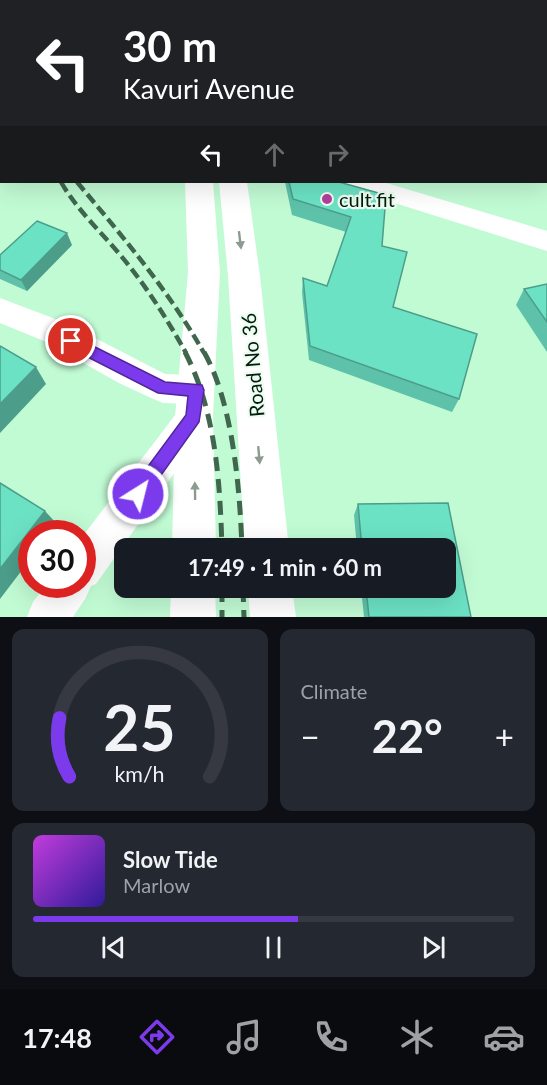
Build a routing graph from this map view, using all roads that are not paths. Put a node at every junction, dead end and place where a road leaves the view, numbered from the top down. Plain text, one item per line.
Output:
1 (199, 183) edge
2 (233, 183) edge
3 (359, 183) edge
4 (547, 241) edge
5 (0, 310) edge
6 (195, 403) junction
7 (194, 538) edge
8 (266, 538) edge
9 (96, 549) edge
10 (62, 598) edge
11 (193, 598) edge
12 (271, 598) edge
13 (48, 617) edge
14 (193, 617) edge
15 (273, 617) edge

1 - 6 main road
2 -> 8 main road, Road No 36
3 - 4 street
5 - 6 street
7 -> 6 main road
6 - 9 street
10 - 13 street
11 - 14 main road
12 - 15 main road

